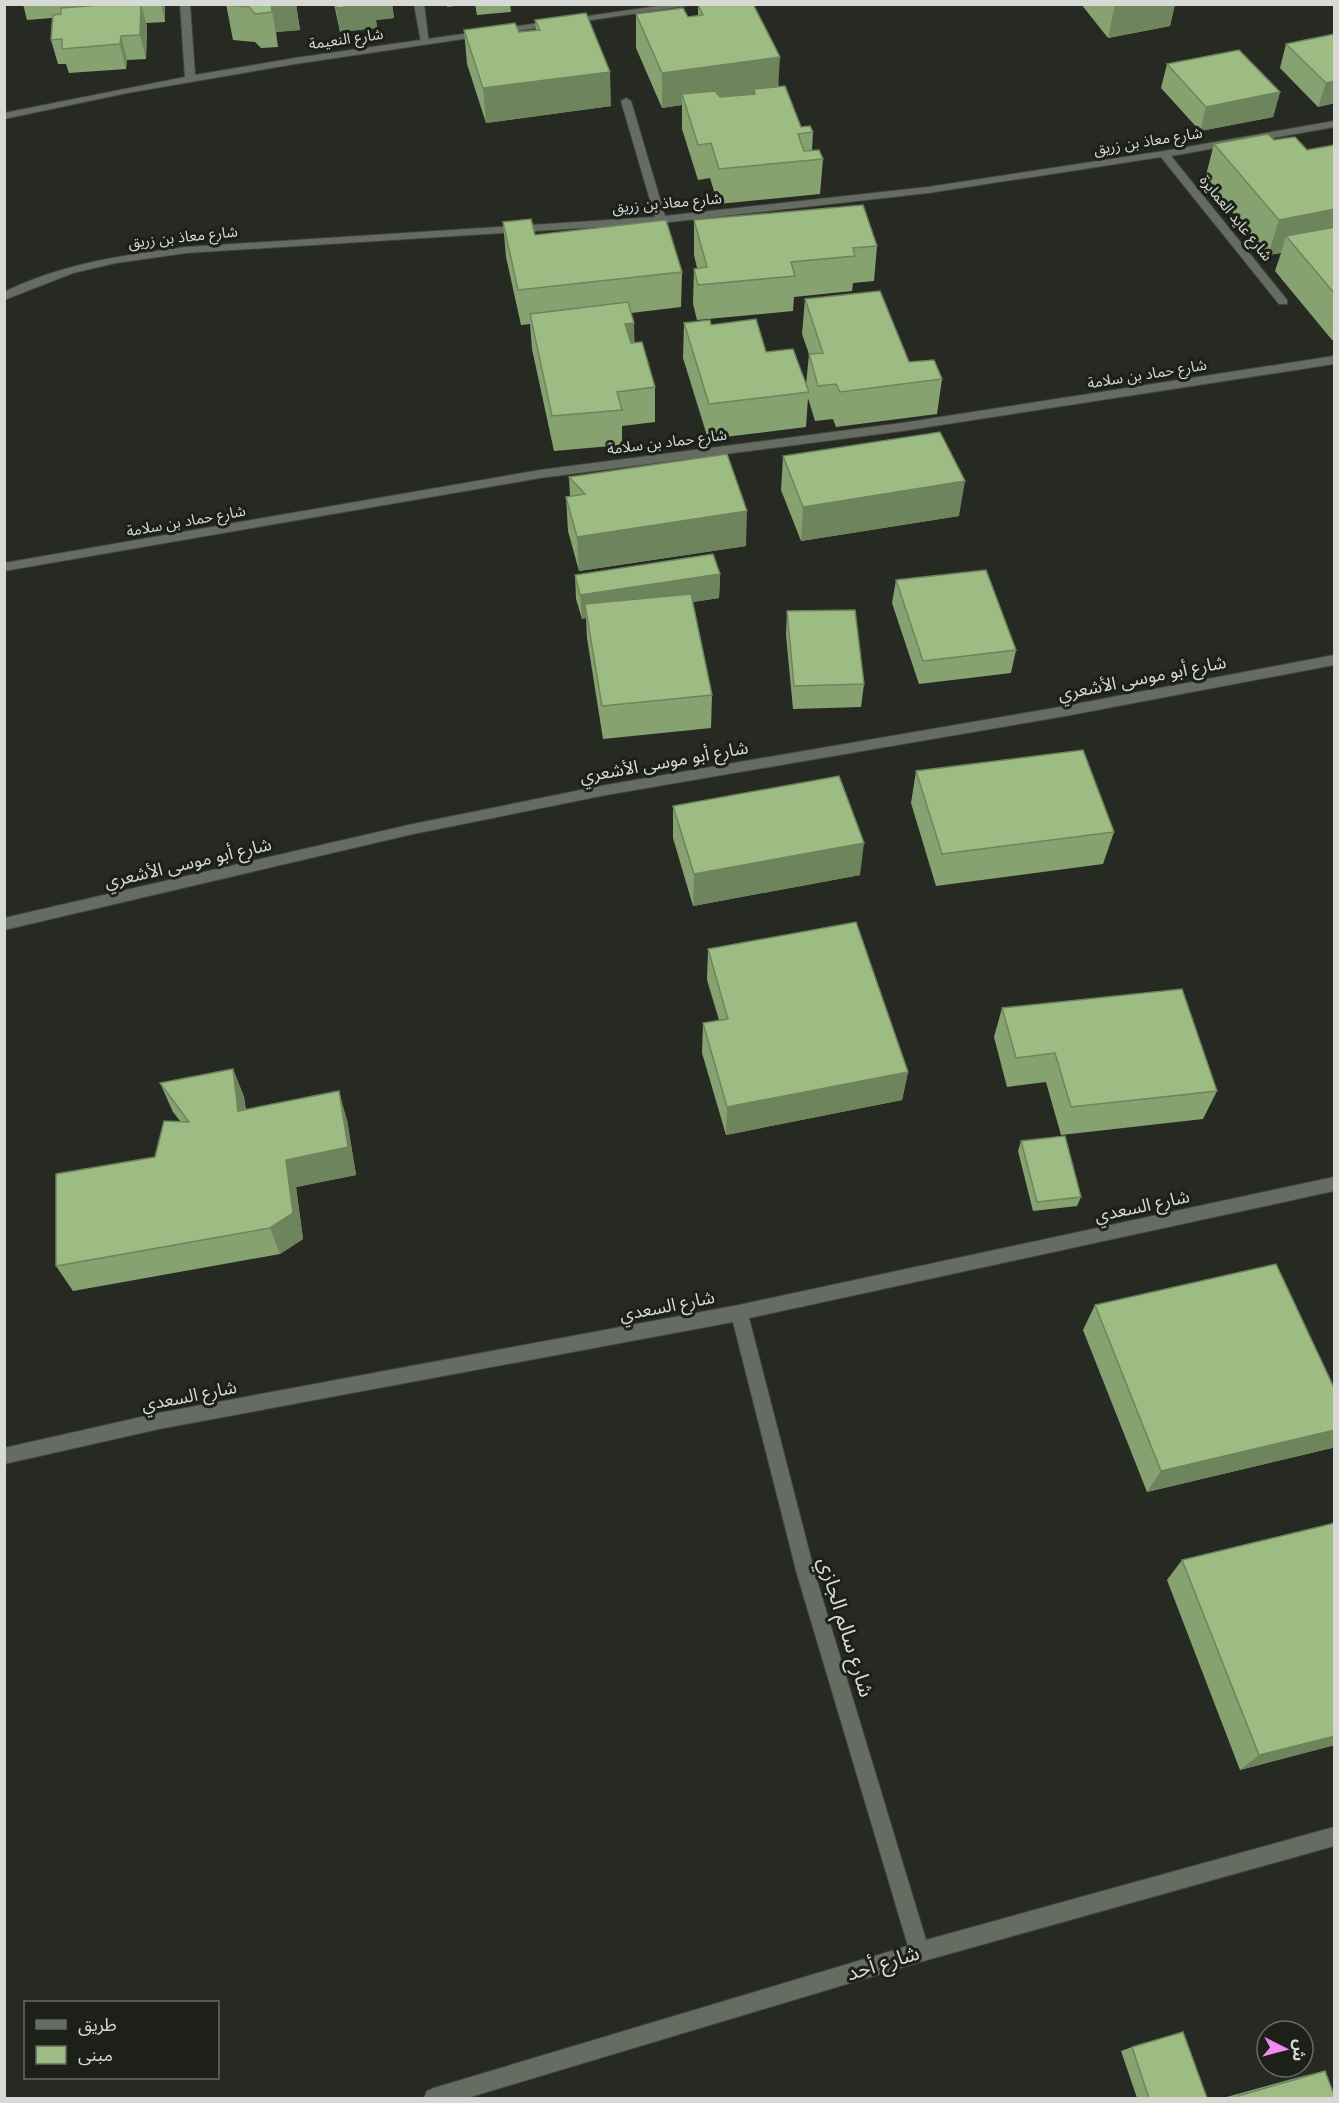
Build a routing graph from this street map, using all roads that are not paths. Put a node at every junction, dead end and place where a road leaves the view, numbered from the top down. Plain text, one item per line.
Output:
1 (185, 4) edge
2 (419, 4) edge
3 (695, 4) edge
4 (426, 42) junction
5 (190, 79) junction
6 (626, 101) dead end
7 (4, 116) edge
8 (1335, 124) edge
9 (1164, 154) junction
10 (661, 220) junction
11 (4, 297) edge
12 (1283, 302) dead end
13 (1335, 360) edge
14 (4, 567) edge
15 (1335, 660) edge
16 (4, 924) edge
17 (1335, 1184) edge
18 (739, 1313) junction
19 (4, 1456) edge
20 (1335, 1837) edge
21 (920, 1952) junction
22 (434, 2098) edge

1 - 5 street
2 - 4 street
3 - 4 street, شارع النعيمة
4 - 5 street, شارع النعيمة
5 - 7 street, شارع النعيمة
6 - 10 street
8 - 9 street, شارع معاذ بن زريق
9 - 10 street, شارع معاذ بن زريق
9 - 12 street, شارع عايد العمايرة
10 - 11 street, شارع معاذ بن زريق
13 - 14 street, شارع حماد بن سلامة
15 - 16 street, شارع أبو موسى الأشعري
17 - 18 street, شارع السعدي
18 - 19 street, شارع السعدي
18 - 21 street, شارع سالم الجازي
20 - 21 street, شارع أحد
21 - 22 street, شارع أحد

